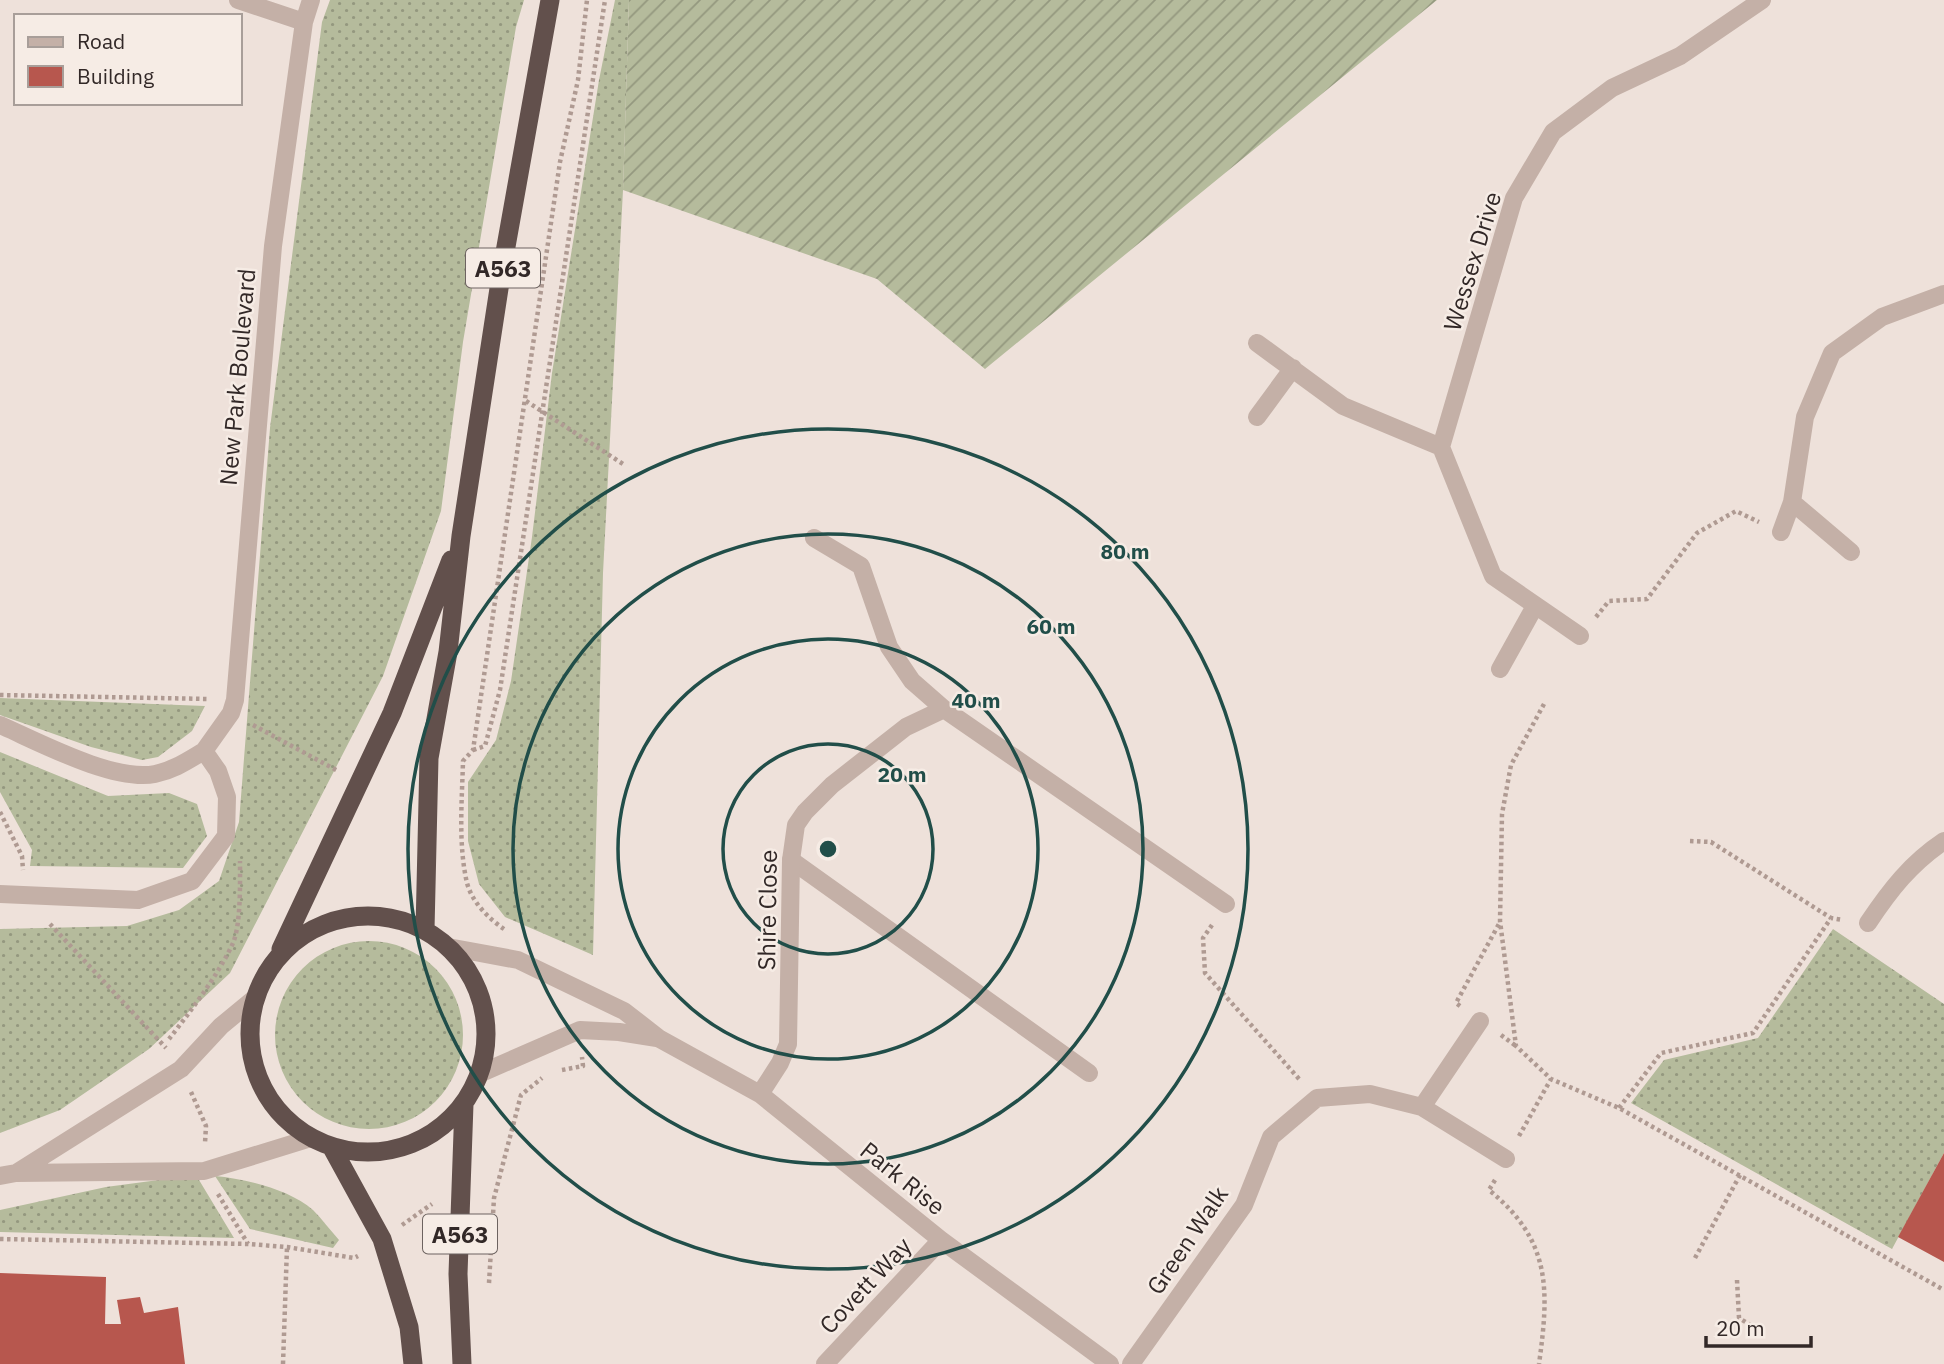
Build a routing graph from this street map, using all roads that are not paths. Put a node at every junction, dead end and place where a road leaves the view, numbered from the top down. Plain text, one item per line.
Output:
1 (238, 0) edge
2 (311, 0) edge
3 (551, 0) edge
4 (1762, 0) edge
5 (304, 22) junction
6 (1944, 294) edge
7 (1257, 343) dead end
8 (1293, 368) junction
9 (1257, 417) dead end
10 (1441, 447) junction
11 (1792, 502) junction
12 (1781, 532) road end
13 (461, 536) junction
14 (814, 538) dead end
15 (1851, 552) dead end
16 (1535, 606) junction
17 (1580, 636) road end
18 (1500, 669) dead end
19 (944, 709) junction
20 (0, 725) edge
21 (204, 751) junction
22 (1944, 841) edge
23 (791, 860) junction
24 (0, 894) edge
25 (1226, 904) road end
26 (1868, 923) road end
27 (425, 930) junction
28 (449, 947) junction
29 (277, 958) junction
30 (255, 998) junction
31 (1480, 1021) road end
32 (660, 1039) junction
33 (1089, 1073) dead end
34 (479, 1074) junction
35 (760, 1094) junction
36 (464, 1104) junction
37 (1422, 1107) junction
38 (311, 1138) junction
39 (331, 1146) junction
40 (1506, 1159) road end
41 (8, 1175) edge
42 (941, 1240) junction
43 (413, 1364) edge
44 (463, 1364) edge
45 (825, 1364) edge
46 (1110, 1364) edge
47 (1131, 1364) edge

1 - 5 street
2 - 5 street, New Park Boulevard
3 - 13 highway, A563
4 - 10 street, Wessex Drive
5 - 21 street, New Park Boulevard
6 - 11 street
7 - 8 street
8 - 9 street
8 - 10 street
10 - 16 street
11 - 12 street
11 - 15 street
13 - 27 highway, A563
13 - 29 highway, A563
14 - 19 street
16 - 17 street
16 - 18 street
19 - 23 street, Shire Close
19 - 25 street
20 - 21 street, New Park Boulevard
21 - 24 street
22 - 26 street
23 - 33 street
23 - 35 street, Shire Close
27 - 28 highway
27 - 29 highway
28 - 32 street, Park Rise
28 - 34 highway
29 - 30 highway
30 - 38 highway
30 - 41 street
31 - 37 street
32 - 34 street, Park Rise
32 - 35 street, Park Rise
34 - 36 highway
35 - 42 street, Park Rise
36 - 39 highway
36 - 44 highway, A563
37 - 40 street
37 - 47 street, Green Walk
38 - 39 highway
38 - 41 street
39 - 43 highway, A563
42 - 45 street, Covett Way
42 - 46 street, Park Rise

